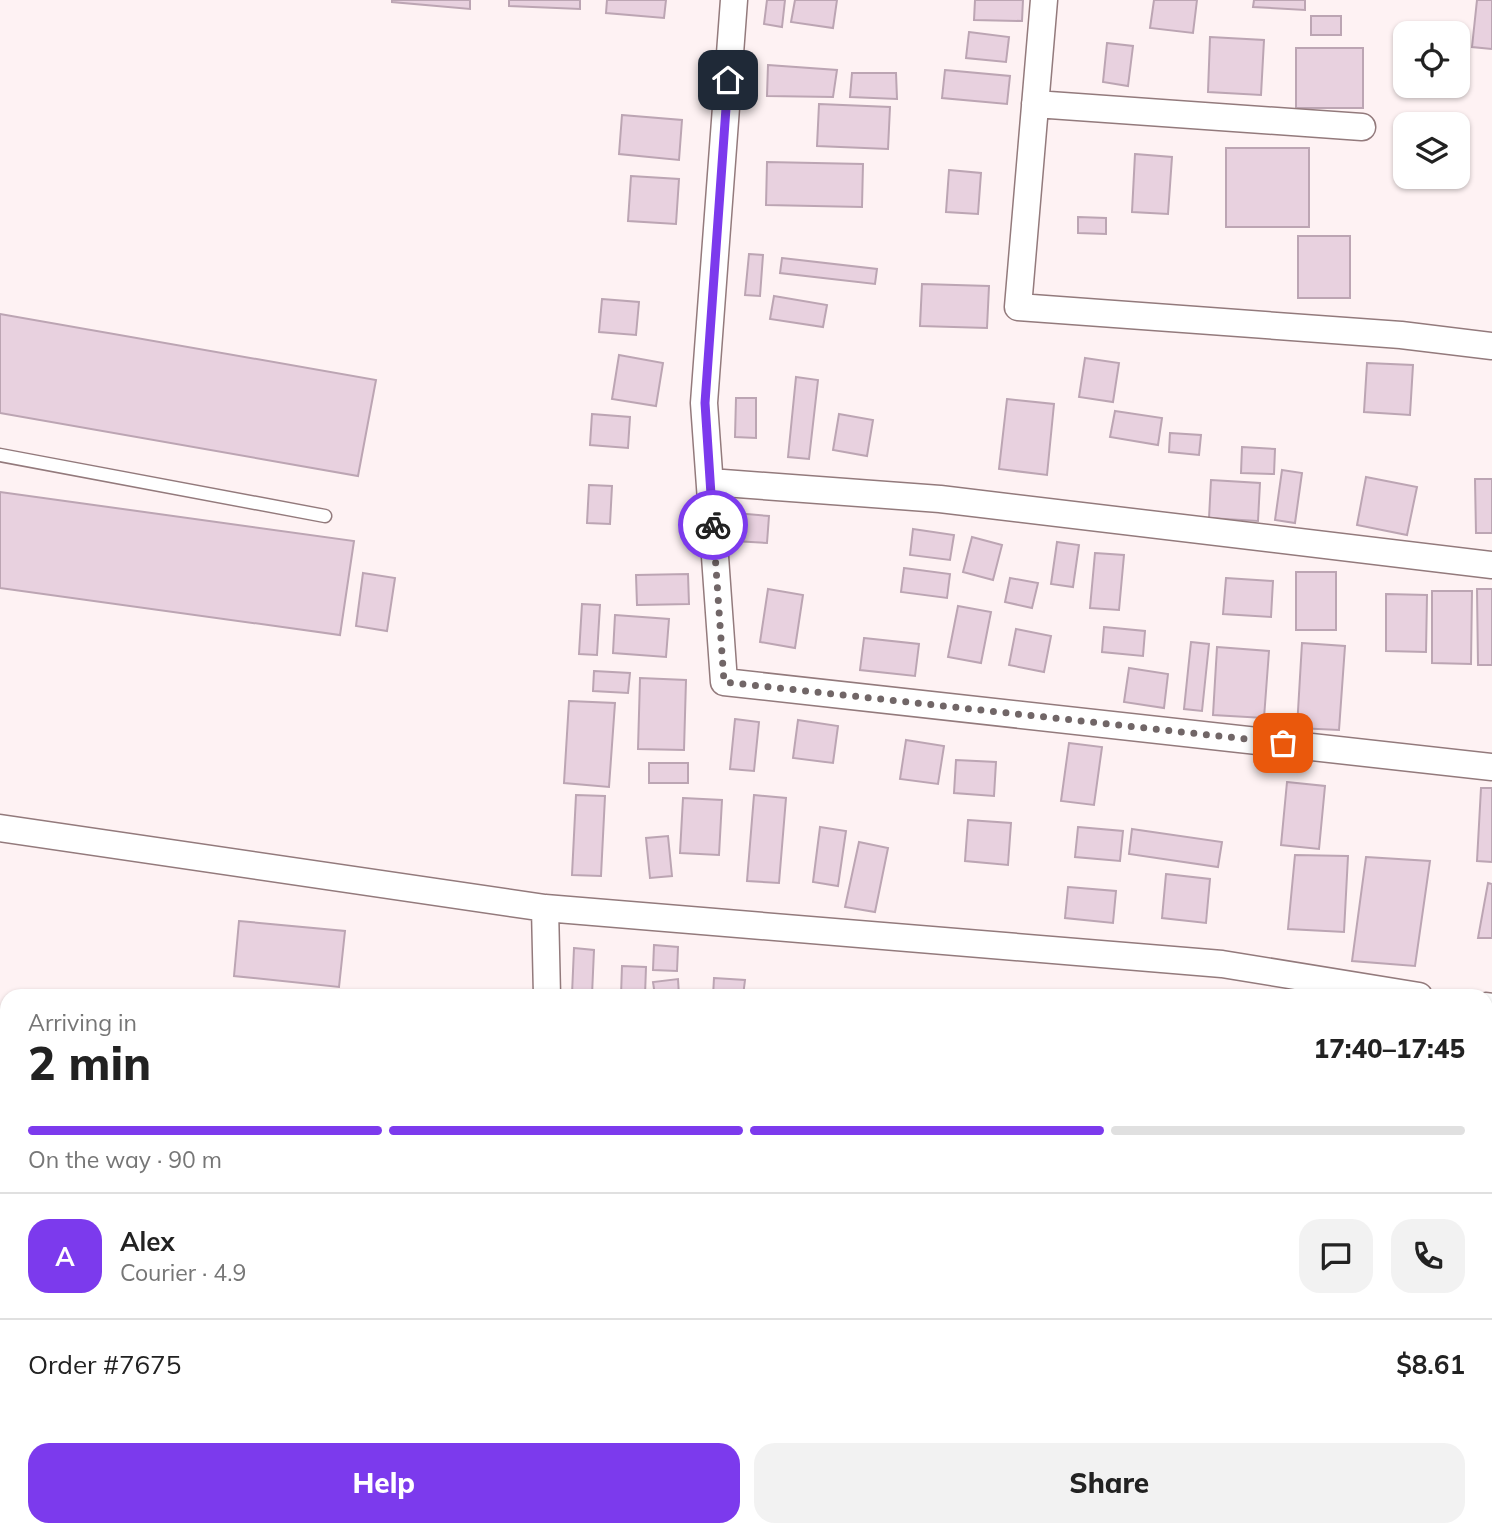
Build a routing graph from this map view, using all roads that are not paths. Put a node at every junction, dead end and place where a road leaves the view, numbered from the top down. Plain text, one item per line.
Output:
1 (734, 0) edge
2 (1044, 0) edge
3 (1035, 104) junction
4 (1362, 127) dead end
5 (1492, 346) edge
6 (0, 455) edge
7 (710, 482) junction
8 (325, 516) dead end
9 (1492, 565) edge
10 (1492, 767) edge
11 (0, 828) edge
12 (545, 908) junction
13 (547, 989) edge
14 (1376, 989) edge

1 - 7 street
2 - 3 street
3 - 4 street
3 - 5 street
6 - 8 lane
7 - 9 street
7 - 10 street
11 - 12 street
12 - 13 street
12 - 14 street

